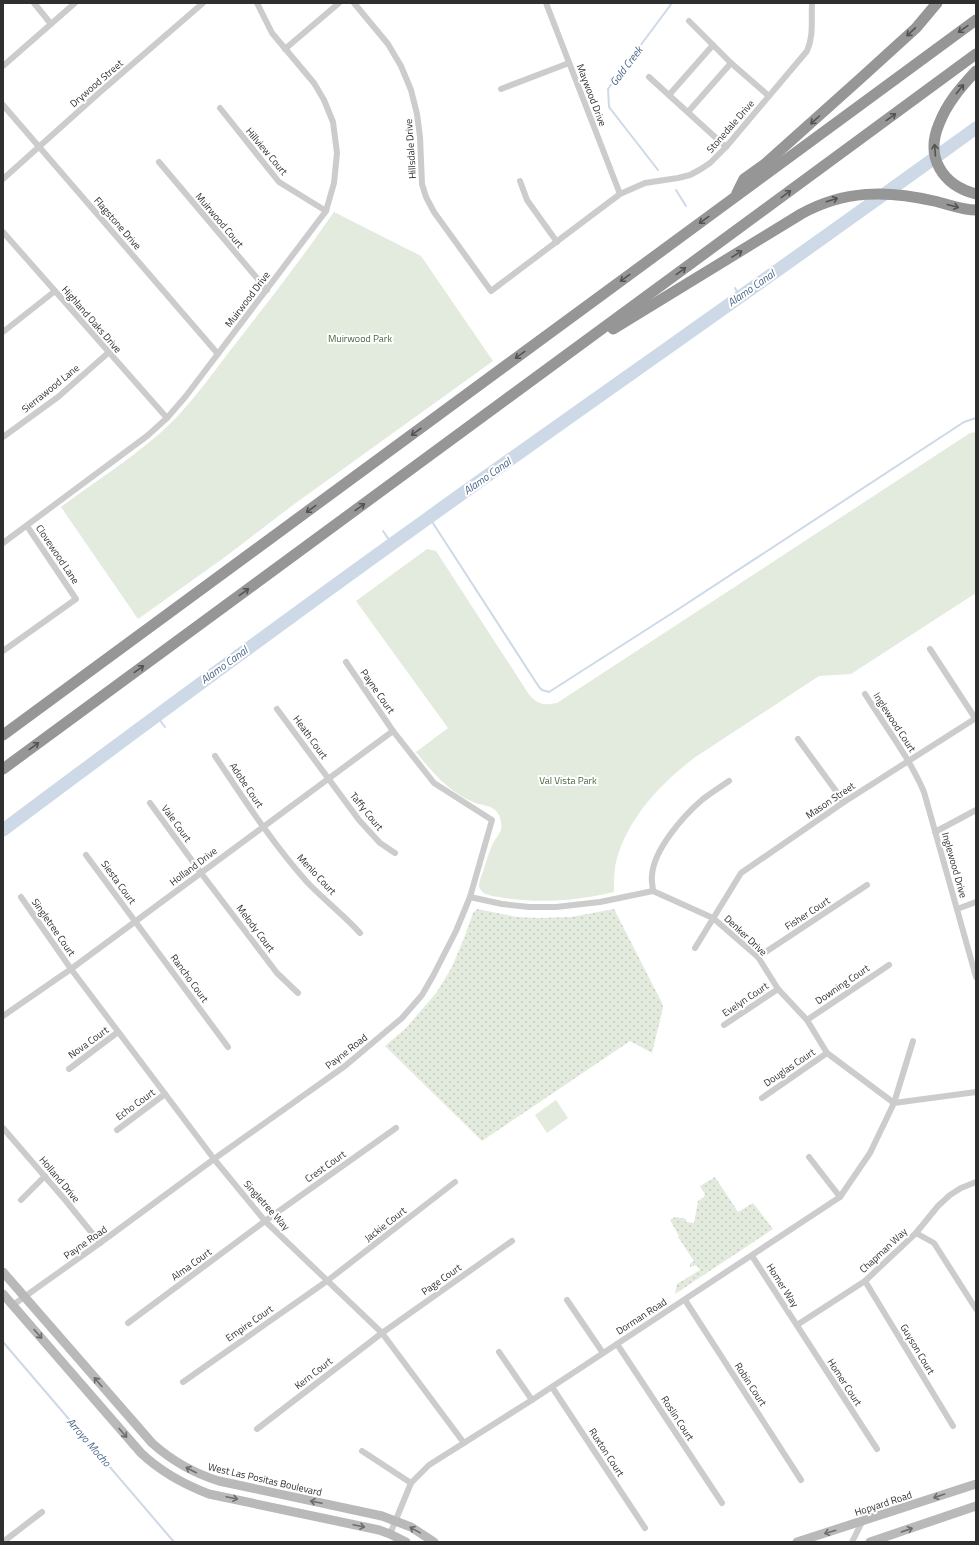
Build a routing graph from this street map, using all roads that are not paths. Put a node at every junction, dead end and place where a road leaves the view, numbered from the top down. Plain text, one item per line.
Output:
1 (34, 3) edge
2 (75, 3) edge
3 (203, 3) edge
4 (257, 3) edge
5 (339, 3) edge
6 (354, 3) edge
7 (546, 3) edge
8 (812, 3) edge
9 (937, 3) edge
10 (976, 20) edge
11 (689, 21) dead end
12 (51, 24) junction
13 (713, 46) junction
14 (285, 48) junction
15 (976, 54) edge
16 (569, 63) junction
17 (731, 63) junction
18 (3, 66) edge
19 (976, 71) edge
20 (649, 77) dead end
21 (501, 89) dead end
22 (669, 95) junction
23 (769, 96) junction
24 (3, 105) edge
25 (220, 108) dead end
26 (688, 112) junction
27 (39, 146) junction
28 (726, 147) junction
29 (159, 162) dead end
30 (3, 179) edge
31 (520, 182) dead end
32 (620, 194) junction
33 (976, 194) edge
34 (735, 197) junction
35 (976, 210) edge
36 (326, 211) junction
37 (3, 232) edge
38 (557, 242) junction
39 (267, 290) junction
40 (55, 291) junction
41 (491, 291) joint
42 (3, 332) edge
43 (582, 344) junction
44 (108, 352) junction
45 (218, 354) junction
46 (167, 418) junction
47 (3, 437) edge
48 (27, 526) junction
49 (3, 543) edge
50 (930, 649) dead end
51 (3, 652) edge
52 (346, 662) dead end
53 (865, 694) dead end
54 (277, 709) dead end
55 (976, 718) edge
56 (393, 731) junction
57 (3, 735) edge
58 (798, 739) dead end
59 (215, 756) dead end
60 (908, 761) junction
61 (3, 769) edge
62 (328, 778) junction
63 (729, 781) dead end
64 (844, 802) junction
65 (150, 804) dead end
66 (976, 810) edge
67 (263, 826) junction
68 (935, 832) junction
69 (395, 853) dead end
70 (86, 854) dead end
71 (201, 873) junction
72 (867, 885) dead end
73 (653, 891) junction
74 (21, 897) dead end
75 (470, 897) junction
76 (976, 902) edge
77 (957, 909) junction
78 (713, 918) junction
79 (135, 921) junction
80 (360, 934) dead end
81 (695, 948) dead end
82 (758, 957) junction
83 (889, 965) dead end
84 (71, 968) junction
85 (976, 977) edge
86 (778, 989) junction
87 (298, 993) dead end
88 (3, 1016) edge
89 (807, 1020) junction
90 (724, 1025) dead end
91 (118, 1032) junction
92 (913, 1041) dead end
93 (228, 1047) dead end
94 (827, 1053) junction
95 (69, 1069) dead end
96 (976, 1092) edge
97 (165, 1094) junction
98 (762, 1098) dead end
99 (894, 1103) junction
100 (3, 1128) edge
101 (396, 1128) dead end
102 (117, 1130) dead end
103 (809, 1157) dead end
104 (214, 1159) junction
105 (45, 1176) junction
106 (455, 1182) dead end
107 (976, 1182) edge
108 (840, 1196) junction
109 (21, 1200) dead end
110 (265, 1221) junction
111 (916, 1233) junction
112 (512, 1241) dead end
113 (100, 1244) junction
114 (752, 1256) junction
115 (3, 1272) edge
116 (327, 1281) junction
117 (865, 1282) junction
118 (3, 1294) edge
119 (24, 1296) junction
120 (567, 1300) dead end
121 (685, 1300) junction
122 (13, 1305) junction
123 (976, 1308) edge
124 (128, 1323) dead end
125 (797, 1325) junction
126 (382, 1333) junction
127 (617, 1344) junction
128 (499, 1352) dead end
129 (603, 1353) junction
130 (183, 1382) dead end
131 (552, 1387) junction
132 (532, 1400) junction
133 (953, 1426) dead end
134 (257, 1430) dead end
135 (464, 1443) junction
136 (877, 1449) dead end
137 (362, 1451) dead end
138 (801, 1480) dead end
139 (411, 1482) junction
140 (976, 1484) edge
141 (722, 1503) dead end
142 (976, 1506) edge
143 (42, 1512) dead end
144 (395, 1520) junction
145 (862, 1522) junction
146 (645, 1528) dead end
147 (390, 1534) junction
148 (3, 1542) edge
149 (406, 1542) edge
150 (434, 1542) edge
151 (797, 1542) edge
152 (852, 1542) edge
153 (872, 1542) edge

1 - 12 street
2 - 12 street
3 - 27 street, Drywood Street
4 - 14 street, Muirwood Drive
5 - 14 street
6 - 41 street, Hillsdale Drive
7 - 16 street, Maywood Drive
8 - 23 street, Stonedale Drive
9 -> 34 highway
10 -> 34 highway
11 - 13 street
12 - 18 street
13 - 17 street
13 - 22 street
14 - 36 street, Muirwood Drive
43 -> 15 highway
16 - 21 street
16 - 32 street, Maywood Drive
17 - 23 street
17 - 26 street
33 -> 19 highway
20 - 22 street
22 - 26 street
23 - 28 street, Stonedale Drive
24 - 27 street, Flagstone Drive
25 - 36 street, Hillview Court
26 - 28 street
27 - 30 street, Drywood Street
27 - 45 street, Flagstone Drive
28 - 32 street, Stonedale Drive
29 - 39 street, Muirwood Court
31 - 38 street
32 - 38 street, Stonedale Drive
34 -> 57 highway
43 -> 35 highway
36 - 39 street, Muirwood Drive
37 - 40 street, Highland Oaks Drive
38 - 41 street, Stonedale Drive
39 - 45 street, Muirwood Drive
40 - 42 street
40 - 44 street, Highland Oaks Drive
61 -> 43 highway
44 - 46 street, Highland Oaks Drive
44 - 47 street, Sierrawood Lane
45 - 46 street, Muirwood Drive
46 - 48 street, Muirwood Drive
48 - 49 street, Muirwood Drive
48 - 51 street, Clovewood Lane
50 - 55 street
52 - 56 street, Payne Court
53 - 60 street, Inglewood Court
54 - 62 street, Heath Court
55 - 60 street, Mason Street
56 - 62 street, Holland Drive
56 - 75 street, Payne Road
58 - 64 street
59 - 67 street, Adobe Court
60 - 64 street, Mason Street
60 - 68 street, Inglewood Drive
62 - 67 street, Holland Drive
62 - 69 street, Taffy Court
63 - 73 street
64 - 78 street, Mason Street
65 - 71 street, Vale Court
66 - 68 street
67 - 71 street, Holland Drive
67 - 80 street, Menlo Court
68 - 77 street, Inglewood Drive
70 - 79 street, Siesta Court
71 - 79 street, Holland Drive
71 - 87 street, Melody Court
72 - 82 street, Fisher Court
73 - 75 street
73 - 78 street, Denker Drive
74 - 84 street, Singletree Court
75 - 104 street, Payne Road
76 - 77 street
77 - 85 street, Inglewood Drive
78 - 81 street, Mason Street
78 - 82 street, Denker Drive
79 - 84 street, Holland Drive
79 - 93 street, Rancho Court
82 - 86 street, Denker Drive
83 - 89 street, Downing Court
84 - 88 street, Holland Drive
84 - 91 street, Singletree Way
86 - 89 street, Denker Drive
86 - 90 street, Evelyn Court
89 - 94 street, Denker Drive
91 - 95 street, Nova Court
91 - 97 street, Singletree Way
92 - 99 street, Dorman Road
94 - 98 street, Douglas Court
94 - 99 street, Denker Drive
96 - 99 street
97 - 102 street, Echo Court
97 - 104 street, Singletree Way
99 - 108 street, Dorman Road
100 - 105 street, Holland Drive
101 - 110 street, Crest Court
103 - 108 street
104 - 110 street, Singletree Way
104 - 113 street, Payne Road
105 - 109 street
105 - 113 street, Holland Drive
106 - 116 street, Jackie Court
107 - 111 street, Chapman Way
108 - 114 street, Dorman Road
110 - 116 street, Singletree Way
110 - 124 street, Alma Court
111 - 117 street, Chapman Way
111 - 123 street
112 - 126 street, Page Court
113 - 119 street, Payne Road
114 - 121 street, Dorman Road
114 - 125 street, Homer Way
115 - 119 main road, West Las Positas Boulevard
116 - 126 street, Singletree Way
116 - 130 street, Empire Court
117 - 125 street, Chapman Way
117 - 133 street, Guyson Court
118 - 122 main road
119 - 122 street, Payne Road
144 -> 119 main road, West Las Positas Boulevard
120 - 129 street
121 - 127 street, Dorman Road
121 - 138 street, Robin Court
122 -> 147 main road
125 - 136 street, Homer Court
126 - 134 street, Kern Court
126 - 135 street, Singletree Way
127 - 129 street, Dorman Road
127 - 141 street, Roslin Court
128 - 132 street
129 - 131 street, Dorman Road
131 - 132 street, Dorman Road
131 - 146 street, Ruxton Court
132 - 135 street, Dorman Road
135 - 139 street, Dorman Road
137 - 139 street
139 - 144 street, Dorman Road
140 -> 145 main road, Hopyard Road
153 -> 142 main road
143 - 148 street
144 - 147 street, Dorman Road
150 -> 144 main road, West Las Positas Boulevard
145 -> 151 main road, Hopyard Road
145 - 152 street
147 - 149 main road

